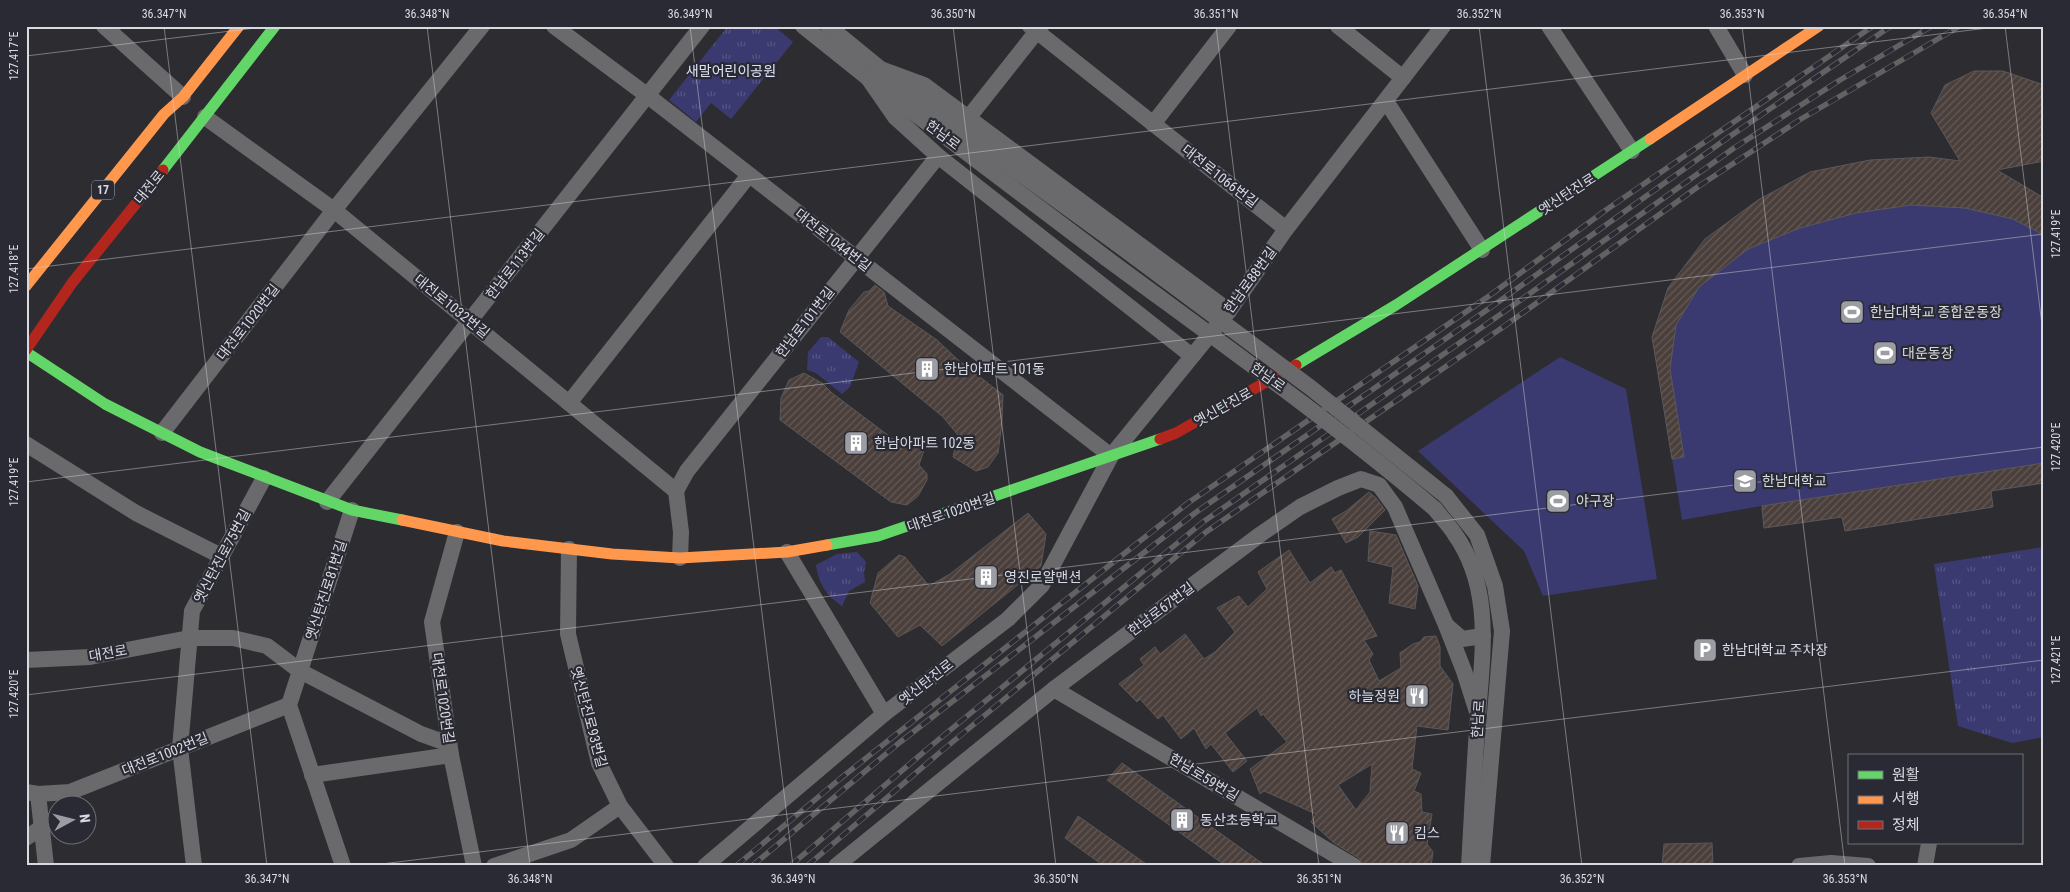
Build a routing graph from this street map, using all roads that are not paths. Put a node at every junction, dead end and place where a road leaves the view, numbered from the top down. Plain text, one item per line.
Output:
1 (104, 26) edge
2 (239, 26) edge
3 (275, 26) edge
4 (482, 26) edge
5 (554, 26) edge
6 (702, 26) edge
7 (804, 26) edge
8 (828, 26) edge
9 (1229, 26) edge
10 (1338, 26) edge
11 (1443, 26) edge
12 (1549, 26) edge
13 (1716, 26) edge
14 (1819, 26) edge
15 (1036, 28) edge
16 (873, 73) junction
17 (1746, 76) junction
18 (1403, 78) junction
19 (648, 96) junction
20 (183, 97) junction
21 (1386, 100) junction
22 (205, 117) junction
23 (969, 117) junction
24 (1153, 124) junction
25 (1632, 151) junction
26 (938, 156) junction
27 (749, 175) junction
28 (334, 210) junction
29 (1286, 229) junction
30 (1482, 250) junction
31 (856, 258) junction
32 (26, 286) edge
33 (1229, 311) junction
34 (470, 320) junction
35 (26, 351) edge
36 (1192, 356) junction
37 (569, 403) junction
38 (162, 433) junction
39 (26, 444) edge
40 (1110, 456) junction
41 (264, 478) junction
42 (676, 491) junction
43 (327, 502) junction
44 (352, 510) junction
45 (456, 532) junction
46 (568, 549) junction
47 (787, 552) junction
48 (222, 556) junction
49 (680, 558) junction
50 (1446, 625) junction
51 (1484, 636) junction
52 (189, 638) junction
53 (26, 660) edge
54 (300, 670) junction
55 (1054, 689) junction
56 (290, 705) junction
57 (884, 714) junction
58 (1478, 715) junction
59 (180, 748) junction
60 (450, 750) junction
61 (312, 775) junction
62 (32, 793) edge
63 (620, 806) junction
64 (42, 826) junction
65 (26, 838) edge
66 (1929, 844) edge
67 (42, 864) edge
68 (194, 866) edge
69 (343, 866) edge
70 (474, 866) edge
71 (494, 866) edge
72 (666, 866) edge
73 (705, 866) edge
74 (836, 866) edge
75 (1354, 866) edge
76 (1469, 866) edge
77 (1482, 866) edge
78 (1799, 866) edge
79 (1868, 866) edge
80 (1926, 866) edge

1 - 20 street
2 - 20 street, 17
3 - 22 street, 대전로
4 - 28 street
5 - 19 street, 대전로1044번길
6 - 19 street, 한남로113번길
7 - 16 street, 한남로
8 - 16 street, 한남로
9 - 24 street
10 - 18 street
11 - 18 street, 한남로88번길
12 - 25 street
13 - 17 street
14 - 17 street, 옛신탄진로
15 - 23 street
15 - 24 street, 대전로1066번길
16 - 23 street
16 - 26 street
16 - 51 street, 한남로, bridge
16 - 77 street, 한남로, bridge
17 - 25 street, 옛신탄진로
18 - 21 street, 한남로88번길
19 - 27 street, 대전로1044번길
19 - 34 street, 한남로113번길
20 - 32 street, 17
21 - 29 street, 한남로88번길
21 - 30 street
22 - 28 street, 대전로1032번길
22 - 35 street, 대전로
23 - 33 street
24 - 29 street, 대전로1066번길
25 - 30 street, 옛신탄진로
26 - 31 street, 한남로101번길
26 - 36 street
27 - 31 street, 대전로1044번길
27 - 37 street
28 - 34 street, 대전로1032번길
28 - 38 street, 대전로1020번길
29 - 33 street, 한남로88번길
30 - 40 street, 옛신탄진로
31 - 40 street, 대전로1044번길
31 - 42 street, 한남로101번길
33 - 36 street, 한남로88번길
34 - 37 street, 대전로1032번길
34 - 43 street, 한남로113번길
35 - 38 street, 대전로1020번길
36 - 40 street, 한남로88번길
37 - 42 street, 대전로1032번길
38 - 41 street, 대전로1020번길
39 - 48 street
40 - 47 street, 대전로1020번길
40 - 57 street, 옛신탄진로
41 - 43 street, 대전로1020번길
41 - 48 street, 옛신탄진로75번길
42 - 49 street
43 - 44 street, 대전로1020번길
44 - 45 street, 대전로1020번길
44 - 54 street, 옛신탄진로81번길
45 - 46 street, 대전로1020번길
45 - 60 street, 대전로1020번길
46 - 49 street, 대전로1020번길
46 - 63 street, 옛신탄진로93번길
47 - 49 street, 대전로1020번길
47 - 57 street
48 - 52 street, 옛신탄진로75번길
50 - 51 street
50 - 55 street, 한남로67번길
50 - 58 street, 한남로67번길
51 - 58 street, 한남로
52 - 53 street, 대전로
52 - 54 street
52 - 59 street, 옛신탄진로75번길
54 - 56 street, 옛신탄진로81번길
54 - 60 street
55 - 74 street, 한남로67번길
55 - 75 street, 한남로59번길
56 - 59 street, 대전로1002번길
56 - 61 street
57 - 73 street, 옛신탄진로
58 - 76 street, 한남로
59 - 62 street, 대전로1002번길
59 - 68 street, 옛신탄진로75번길
60 - 61 street
60 - 70 street, 대전로1020번길
61 - 69 street
62 - 64 street, 대전로1002번길
63 - 71 street
63 - 72 street, 옛신탄진로93번길
64 - 65 street
64 - 67 street, 대전로1002번길
66 - 80 street
78 - 79 street

